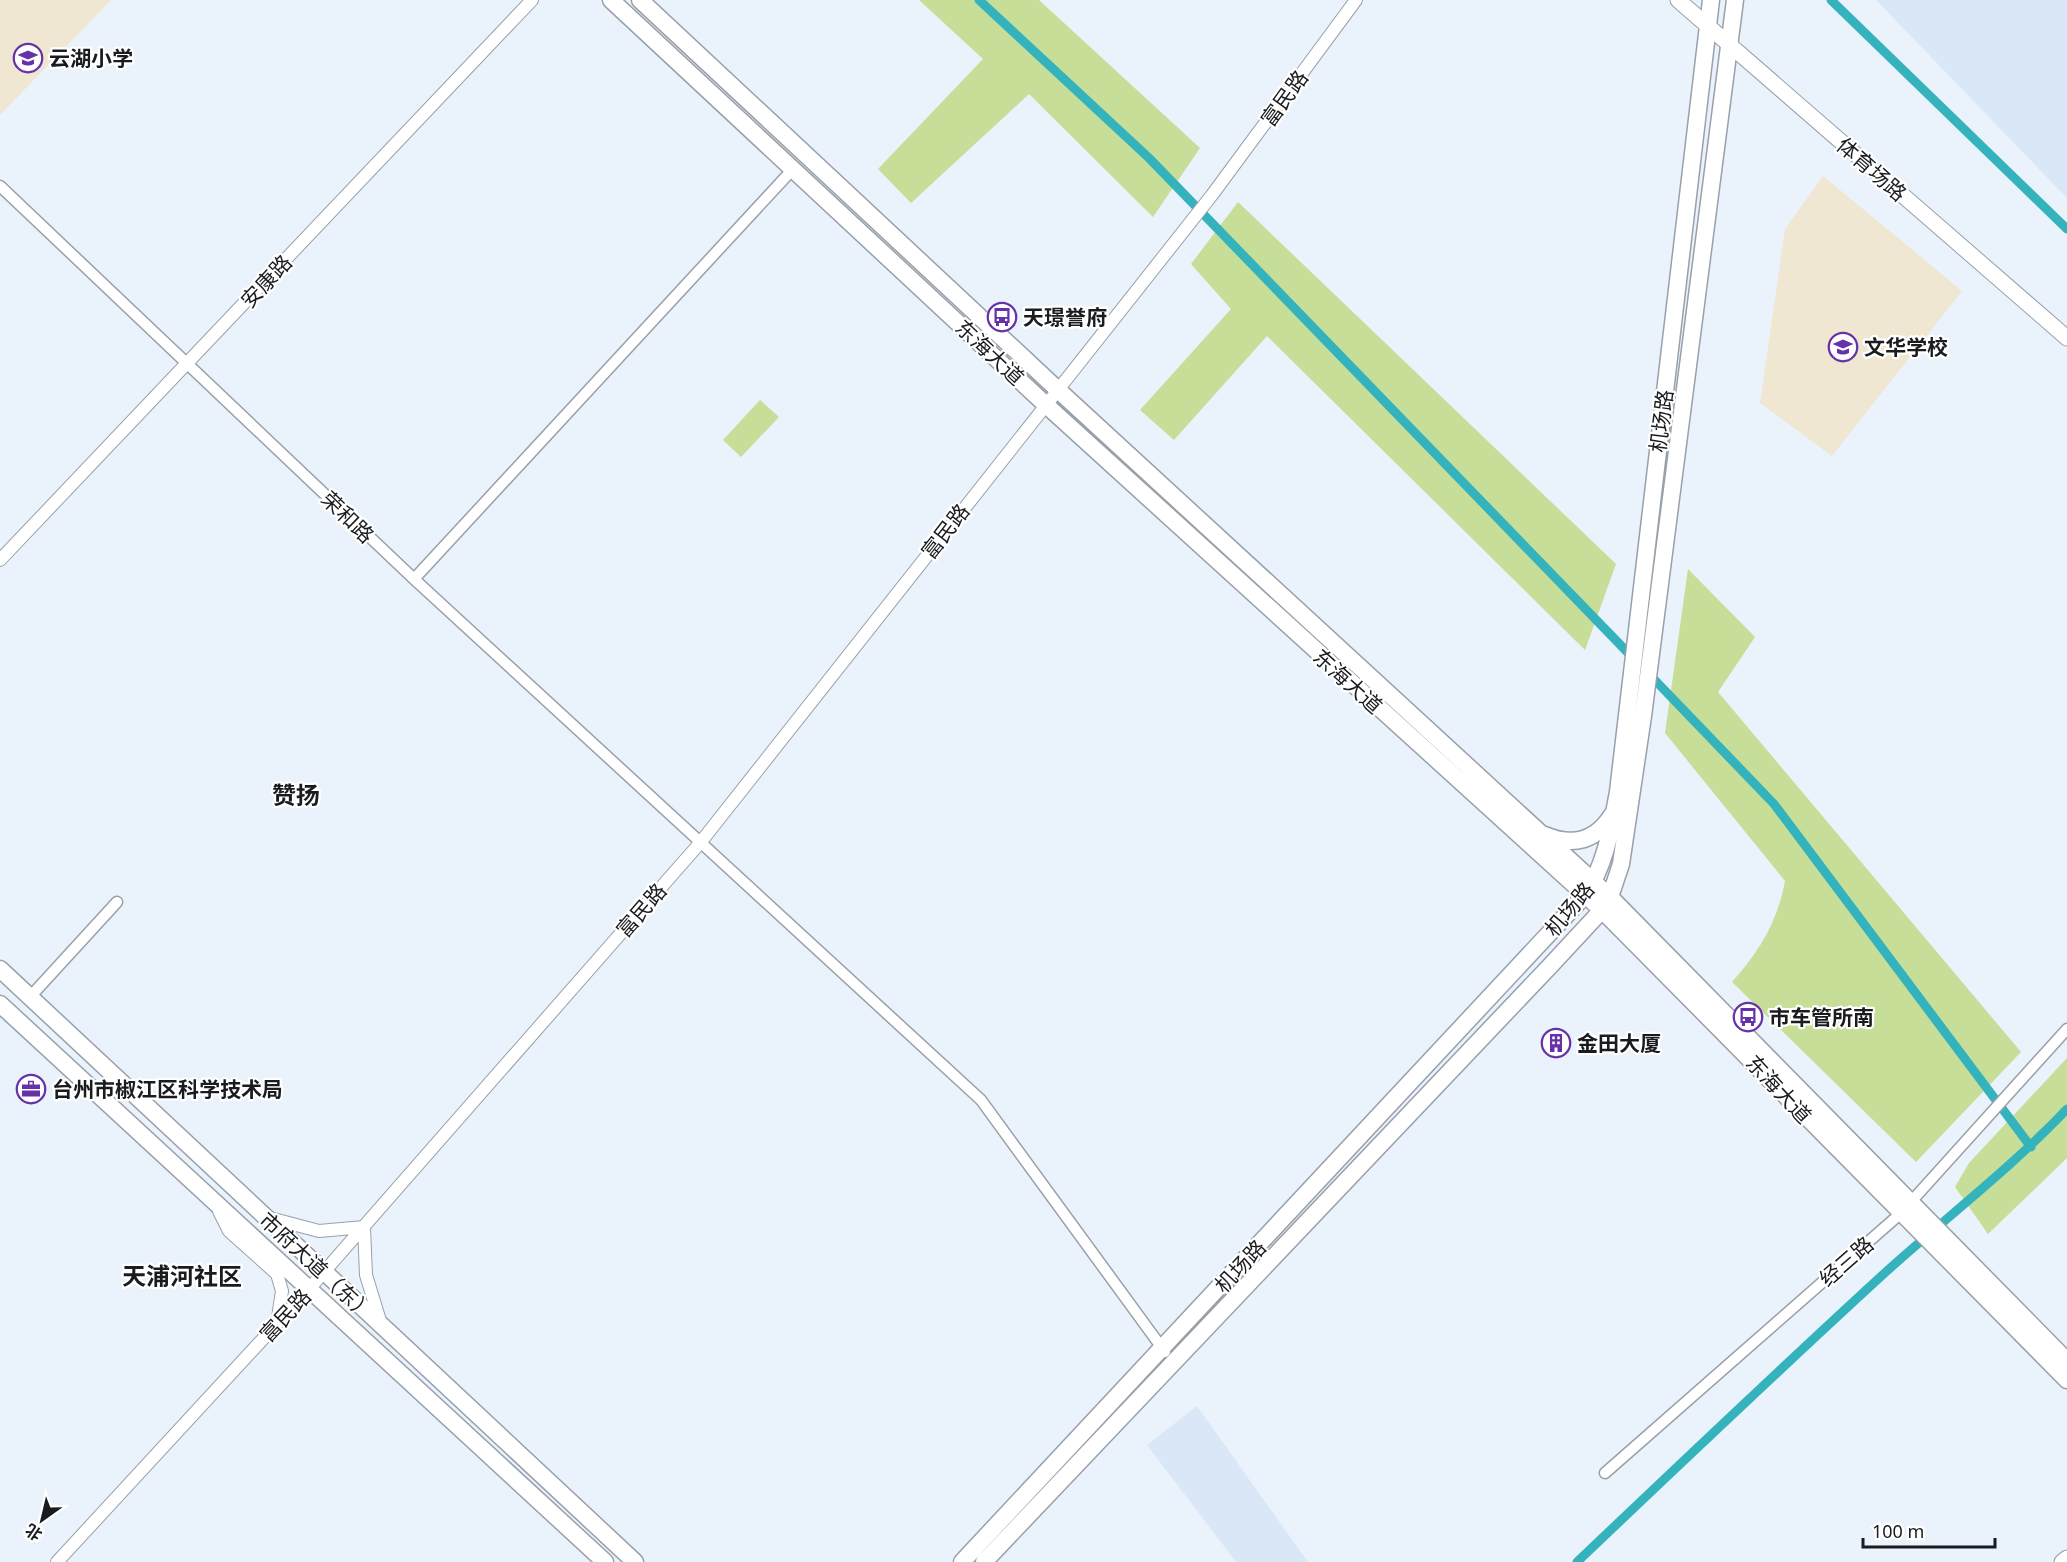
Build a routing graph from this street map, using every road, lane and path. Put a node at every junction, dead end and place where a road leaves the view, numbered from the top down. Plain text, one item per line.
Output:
1 (532, 0) edge
2 (611, 0) edge
3 (640, 0) edge
4 (1356, 0) edge
5 (1678, 0) edge
6 (1711, 0) edge
7 (1735, 0) edge
8 (1708, 26) junction
9 (1729, 45) junction
10 (793, 169) junction
11 (0, 186) edge
12 (2067, 338) edge
13 (187, 364) junction
14 (1057, 388) junction
15 (1045, 404) junction
16 (0, 560) edge
17 (414, 579) junction
18 (1615, 812) junction
19 (1538, 832) junction
20 (700, 843) junction
21 (1589, 889) junction
22 (117, 902) dead end
23 (1606, 903) junction
24 (0, 969) edge
25 (30, 997) junction
26 (3, 1013) edge
27 (2067, 1029) edge
28 (214, 1202) junction
29 (1909, 1213) junction
30 (265, 1217) junction
31 (364, 1227) junction
32 (1946, 1248) junction
33 (324, 1272) junction
34 (309, 1289) junction
35 (277, 1324) junction
36 (382, 1326) junction
37 (1164, 1348) junction
38 (2067, 1361) edge
39 (1171, 1365) junction
40 (2067, 1380) edge
41 (1605, 1473) dead end
42 (2067, 1558) edge
43 (57, 1562) edge
44 (605, 1562) edge
45 (635, 1562) edge
46 (962, 1562) edge
47 (984, 1562) edge
48 (2062, 1562) edge

1 - 13 street, 安康路
2 - 10 main road, 东海大道
3 - 14 main road, 东海大道
4 - 14 street, 富民路
5 - 8 main road, 体育场路
6 - 8 main road, 机场路
7 - 9 main road, 机场路
8 - 9 main road, 体育场路
8 - 18 main road, 机场路
9 - 12 main road, 体育场路
9 - 23 main road, 机场路
10 - 15 main road, 东海大道
10 - 17 street
11 - 13 street, 荣和路
13 - 16 street, 安康路
13 - 17 street, 荣和路
14 - 15 street, 富民路
14 - 19 main road, 东海大道
15 - 20 street, 富民路
15 - 21 main road, 东海大道
17 - 20 street, 荣和路
18 - 19 main road
18 - 21 main road, 机场路
19 - 21 main road, 东海大道
20 - 31 street, 富民路
20 - 37 street, 荣和路
21 - 23 main road, 东海大道
21 - 37 main road, 机场路
22 - 25 street
23 - 29 main road, 东海大道
23 - 39 main road, 机场路
24 - 25 main road, 市府大道（东）
25 - 30 main road, 市府大道（东）
26 - 28 main road, 市府大道（东）
27 - 29 street, 经三路
28 - 34 main road, 市府大道（东）
28 - 35 street
29 - 32 main road, 东海大道
29 - 41 street, 经三路
30 - 31 street
30 - 33 main road, 市府大道（东）
31 - 33 street, 富民路
31 - 36 street
32 - 38 main road, 东海大道
32 - 40 main road, 东海大道
33 - 34 street, 富民路
33 - 36 main road, 市府大道（东）
34 - 35 street, 富民路
34 - 44 main road, 市府大道（东）
35 - 43 street, 富民路
36 - 45 main road, 市府大道（东）
37 - 39 street, 荣和路
37 - 46 main road, 机场路
39 - 47 main road, 机场路
42 - 48 main road

